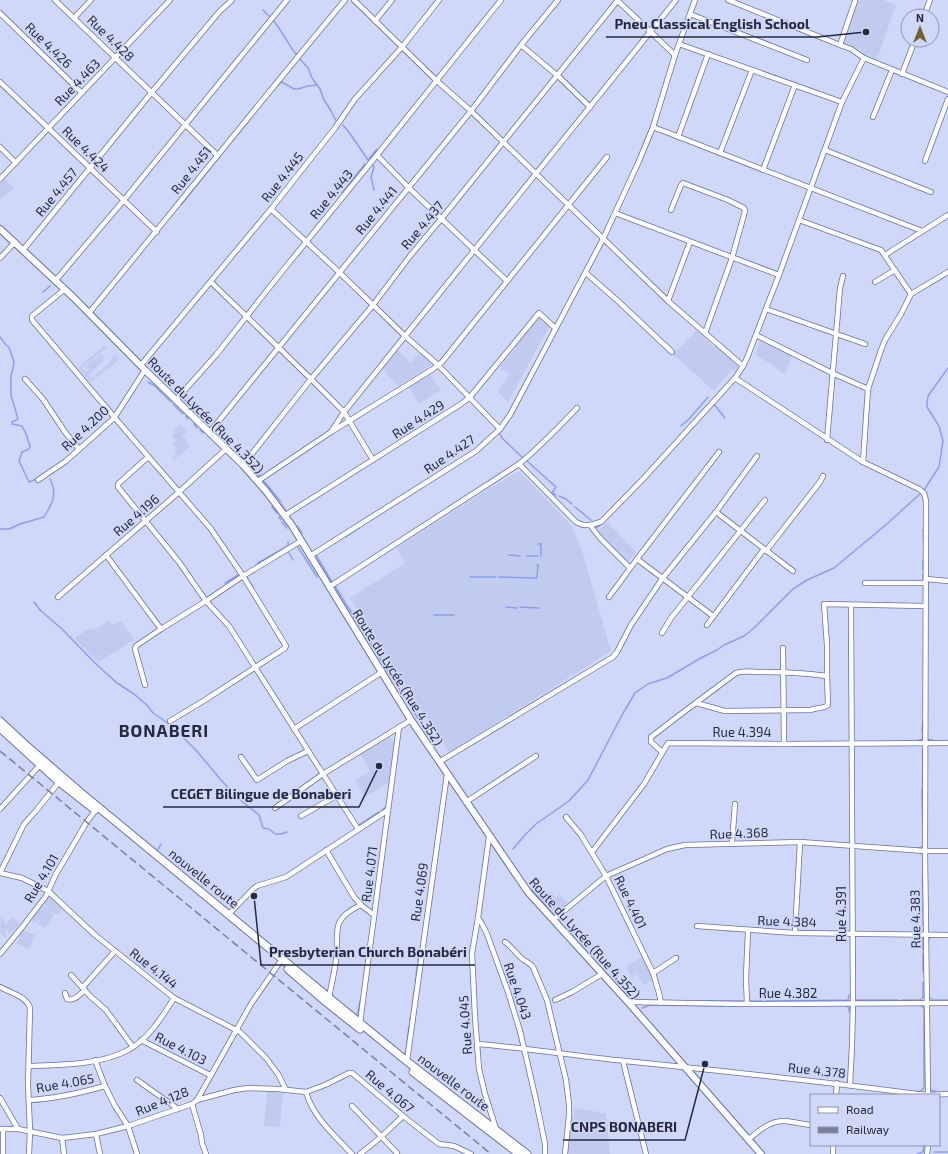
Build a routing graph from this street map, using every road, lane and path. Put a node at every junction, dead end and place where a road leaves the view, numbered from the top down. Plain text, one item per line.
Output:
1 (55, 0) edge
2 (91, 0) edge
3 (170, 0) edge
4 (232, 0) edge
5 (287, 0) edge
6 (345, 0) edge
7 (354, 0) edge
8 (392, 0) edge
9 (439, 0) edge
10 (501, 0) edge
11 (558, 0) edge
12 (617, 0) edge
13 (676, 0) edge
14 (695, 0) edge
15 (728, 0) edge
16 (855, 1) edge
17 (0, 13) edge
18 (690, 14) junction
19 (74, 18) junction
20 (375, 21) junction
21 (650, 32) junction
22 (679, 44) junction
23 (521, 45) junction
24 (840, 45) junction
25 (402, 47) junction
26 (912, 48) edge
27 (708, 54) junction
28 (675, 56) junction
29 (115, 58) junction
30 (864, 58) junction
31 (808, 60) dead end
32 (752, 70) junction
33 (892, 70) junction
34 (902, 74) junction
35 (558, 76) junction
36 (437, 81) junction
37 (0, 82) edge
38 (795, 85) junction
39 (152, 92) junction
40 (948, 92) edge
41 (82, 93) junction
42 (948, 99) edge
43 (842, 102) junction
44 (590, 107) junction
45 (471, 111) junction
46 (873, 117) dead end
47 (185, 124) junction
48 (653, 127) junction
49 (48, 128) junction
50 (678, 136) junction
51 (504, 142) junction
52 (0, 148) edge
53 (825, 150) junction
54 (720, 153) junction
55 (217, 155) junction
56 (377, 155) junction
57 (607, 156) dead end
58 (925, 161) dead end
59 (16, 163) junction
60 (90, 168) junction
61 (763, 170) junction
62 (536, 174) junction
63 (0, 179) edge
64 (409, 188) junction
65 (811, 188) junction
66 (931, 192) dead end
67 (124, 200) junction
68 (568, 205) junction
69 (271, 209) junction
70 (671, 210) dead end
71 (615, 213) junction
72 (948, 215) edge
73 (442, 218) junction
74 (800, 220) junction
75 (0, 228) edge
76 (922, 231) junction
77 (157, 232) junction
78 (603, 239) junction
79 (307, 241) junction
80 (15, 242) junction
81 (690, 242) junction
82 (474, 249) junction
83 (23, 250) junction
84 (885, 255) junction
85 (0, 258) edge
86 (732, 258) junction
87 (895, 270) junction
88 (948, 272) edge
89 (340, 273) junction
90 (586, 273) junction
91 (779, 275) junction
92 (843, 276) dead end
93 (56, 280) junction
94 (507, 280) junction
95 (211, 282) junction
96 (875, 282) dead end
97 (65, 289) junction
98 (911, 294) junction
99 (668, 301) junction
100 (373, 305) junction
101 (766, 309) junction
102 (89, 313) junction
103 (246, 316) junction
104 (555, 328) junction
105 (705, 333) junction
106 (836, 334) junction
107 (756, 335) junction
108 (405, 336) junction
109 (865, 344) dead end
110 (279, 348) junction
111 (672, 352) dead end
112 (438, 365) junction
113 (743, 366) junction
114 (143, 368) junction
115 (832, 373) junction
116 (25, 378) dead end
117 (735, 378) junction
118 (311, 379) junction
119 (868, 388) junction
120 (470, 397) junction
121 (176, 400) junction
122 (577, 408) dead end
123 (344, 412) junction
124 (114, 418) junction
125 (350, 420) junction
126 (500, 429) junction
127 (331, 432) junction
128 (209, 433) junction
129 (827, 440) junction
130 (80, 449) junction
131 (226, 449) junction
132 (719, 452) dead end
133 (757, 456) dead end
134 (148, 457) junction
135 (373, 460) junction
136 (863, 462) junction
137 (519, 464) junction
138 (243, 465) junction
139 (823, 476) dead end
140 (38, 480) dead end
141 (258, 482) junction
142 (180, 492) junction
143 (765, 500) dead end
144 (716, 512) junction
145 (284, 516) junction
146 (145, 521) junction
147 (590, 525) junction
148 (741, 531) junction
149 (301, 542) junction
150 (765, 550) junction
151 (106, 555) junction
152 (310, 556) junction
153 (637, 559) junction
154 (630, 568) junction
155 (793, 571) dead end
156 (243, 576) junction
157 (662, 579) junction
158 (926, 581) junction
159 (948, 581) edge
160 (865, 584) dead end
161 (329, 587) junction
162 (58, 597) dead end
163 (609, 597) dead end
164 (688, 597) junction
165 (206, 601) junction
166 (851, 605) junction
167 (925, 606) junction
168 (713, 616) junction
169 (707, 625) dead end
170 (161, 629) junction
171 (662, 633) dead end
172 (783, 648) dead end
173 (255, 667) junction
174 (382, 672) junction
175 (783, 672) junction
176 (827, 676) junction
177 (145, 686) dead end
178 (696, 703) junction
179 (784, 710) junction
180 (0, 720) edge
181 (411, 720) junction
182 (170, 722) dead end
183 (399, 727) junction
184 (0, 728) edge
185 (294, 729) junction
186 (948, 743) edge
187 (784, 744) junction
188 (852, 744) junction
189 (926, 744) junction
190 (308, 751) junction
191 (662, 752) junction
192 (536, 756) dead end
193 (241, 757) dead end
194 (439, 762) junction
195 (40, 765) junction
196 (323, 774) junction
197 (447, 774) junction
198 (59, 782) junction
199 (336, 796) junction
200 (466, 802) junction
201 (735, 804) dead end
202 (275, 808) dead end
203 (0, 809) edge
204 (388, 810) junction
205 (95, 811) junction
206 (301, 816) dead end
207 (566, 817) dead end
208 (358, 830) junction
209 (489, 837) junction
210 (800, 842) junction
211 (732, 844) junction
212 (852, 846) junction
213 (326, 850) junction
214 (925, 851) junction
215 (948, 851) edge
216 (592, 852) junction
217 (0, 873) edge
218 (606, 876) junction
219 (48, 891) junction
220 (360, 905) junction
221 (229, 914) junction
222 (374, 915) junction
223 (478, 918) junction
224 (553, 920) junction
225 (697, 926) dead end
226 (748, 930) junction
227 (795, 933) junction
228 (852, 934) junction
229 (926, 935) junction
230 (948, 935) edge
231 (505, 942) dead end
232 (115, 951) junction
233 (0, 954) edge
234 (676, 958) dead end
235 (280, 962) junction
236 (653, 973) junction
237 (602, 974) junction
238 (71, 975) dead end
239 (0, 986) edge
240 (84, 988) junction
241 (65, 993) dead end
242 (329, 997) junction
243 (174, 998) junction
244 (555, 1000) dead end
245 (628, 1002) junction
246 (661, 1003) junction
247 (853, 1003) junction
248 (926, 1003) junction
249 (948, 1003) edge
250 (747, 1004) junction
251 (360, 1023) junction
252 (236, 1029) junction
253 (141, 1040) junction
254 (477, 1044) junction
255 (133, 1046) junction
256 (524, 1049) junction
257 (560, 1053) junction
258 (95, 1060) junction
259 (407, 1061) junction
260 (623, 1061) junction
261 (29, 1066) junction
262 (684, 1067) junction
263 (210, 1075) junction
264 (137, 1080) dead end
265 (837, 1083) junction
266 (850, 1085) junction
267 (105, 1086) junction
268 (286, 1090) junction
269 (306, 1092) junction
270 (836, 1094) edge
271 (920, 1094) edge
272 (928, 1094) edge
273 (0, 1098) edge
274 (29, 1100) junction
275 (197, 1100) junction
276 (192, 1104) junction
277 (352, 1106) dead end
278 (178, 1109) junction
279 (403, 1116) junction
280 (810, 1125) edge
281 (128, 1126) junction
282 (2, 1129) edge
283 (18, 1129) junction
284 (496, 1129) junction
285 (30, 1131) junction
286 (96, 1134) junction
287 (381, 1137) junction
288 (62, 1138) junction
289 (748, 1140) junction
290 (397, 1153) edge
291 (3, 1154) edge
292 (29, 1154) edge
293 (64, 1154) edge
294 (100, 1154) edge
295 (137, 1154) edge
296 (206, 1154) edge
297 (352, 1154) edge
298 (360, 1154) edge
299 (471, 1154) edge
300 (519, 1154) edge
301 (527, 1154) edge
302 (545, 1154) edge
303 (565, 1154) edge
304 (646, 1154) edge
305 (761, 1154) edge

1 - 19 street, Rue 4.428
2 - 19 street
3 - 29 street, Rue 4.463
4 - 39 street, Rue 4.457
5 - 47 street
6 - 55 street, Rue 4.451
7 - 20 street
8 - 20 street
9 - 25 street, Rue 4.445
10 - 36 street, Rue 4.443
11 - 23 street, Rue 4.441
12 - 21 street
12 - 35 street, Rue 4.437
13 - 21 street
14 - 18 street, Rue 4.427
15 - 24 street
16 - 24 street
17 - 41 street, Rue 4.426
18 - 22 street, Rue 4.427
18 - 31 street
19 - 29 street, Rue 4.428
20 - 25 street
21 - 28 street
21 - 44 street
22 - 27 street
22 - 28 street, Rue 4.427
23 - 35 street
23 - 45 street, Rue 4.441
24 - 30 street
25 - 36 street
25 - 69 street, Rue 4.445
26 - 34 street
27 - 32 street
27 - 50 street
28 - 48 street, Rue 4.427
29 - 39 street, Rue 4.428
29 - 41 street, Rue 4.463
30 - 33 street
30 - 43 street
32 - 38 street
32 - 54 street
33 - 34 street
33 - 46 street
34 - 40 street
35 - 44 street
35 - 51 street, Rue 4.437
36 - 45 street
36 - 56 street, Rue 4.443
37 - 49 street, Rue 4.424
38 - 43 street
38 - 61 street
39 - 47 street, Rue 4.428
39 - 60 street, Rue 4.457
41 - 49 street, Rue 4.463
42 - 58 street
43 - 53 street
44 - 62 street
45 - 51 street
45 - 64 street, Rue 4.441
47 - 55 street, Rue 4.428
47 - 67 street
48 - 50 street
48 - 71 street, Rue 4.427
49 - 59 street, Rue 4.463
49 - 60 street, Rue 4.424
50 - 54 street
51 - 62 street
51 - 73 street, Rue 4.437
52 - 59 street
53 - 65 street
53 - 66 street
54 - 61 street
55 - 77 street, Rue 4.451
56 - 64 street
56 - 79 street, Rue 4.443
57 - 68 street
59 - 63 street, Rue 4.463
60 - 67 street, Rue 4.424
60 - 83 street, Rue 4.457
61 - 65 street
62 - 68 street
62 - 82 street
64 - 73 street
64 - 89 street, Rue 4.441
65 - 74 street
65 - 76 street
67 - 77 street, Rue 4.424
67 - 93 street
68 - 78 street
68 - 94 street
69 - 79 street
69 - 95 street, Rue 4.445
70 - 86 street
71 - 78 street, Rue 4.427
71 - 81 street
72 - 76 street
73 - 82 street
73 - 100 street, Rue 4.437
74 - 84 street
74 - 91 street
75 - 80 main road, Route du Lycée (Rue 4.352)
76 - 84 street
77 - 102 street, Rue 4.451
78 - 90 street, Rue 4.427
78 - 99 street
79 - 89 street
79 - 103 street, Rue 4.443
80 - 83 main road, Route du Lycée (Rue 4.352)
80 - 85 street
81 - 86 street
81 - 99 street
82 - 94 street
82 - 108 street
83 - 93 main road, Route du Lycée (Rue 4.352)
84 - 87 street
86 - 91 street
86 - 105 street
87 - 96 street
87 - 98 street
88 - 98 street
89 - 100 street
89 - 110 street, Rue 4.441
90 - 104 street, Rue 4.427
90 - 111 street
91 - 101 street
92 - 106 street
93 - 97 main road, Route du Lycée (Rue 4.352)
94 - 112 street
95 - 103 street
95 - 114 street, Rue 4.445
97 - 102 main road, Route du Lycée (Rue 4.352)
97 - 124 street
98 - 119 street
99 - 105 street
100 - 108 street
100 - 118 street, Rue 4.437
101 - 106 street
101 - 107 street
102 - 114 main road, Route du Lycée (Rue 4.352)
103 - 110 street
103 - 121 street, Rue 4.443
104 - 120 street, Rue 4.429
104 - 126 street, Rue 4.427
105 - 113 street
106 - 109 street
106 - 115 street
107 - 113 street
107 - 115 street
108 - 112 street
108 - 123 street
110 - 118 street
110 - 128 street, Rue 4.441
112 - 120 street
112 - 125 street
113 - 117 street
114 - 121 main road, Route du Lycée (Rue 4.352)
114 - 124 street, Rue 4.200
115 - 119 street
115 - 129 street
116 - 130 street
117 - 129 street
117 - 147 street
118 - 123 street
118 - 138 street, Rue 4.437
119 - 136 street
120 - 126 street
120 - 135 street, Rue 4.429
121 - 128 main road, Route du Lycée (Rue 4.352)
122 - 137 street
123 - 125 street
123 - 127 street
124 - 130 street, Rue 4.200
124 - 134 street
125 - 127 street
125 - 135 street
126 - 152 street, Rue 4.427
127 - 141 street
128 - 131 main road, Route du Lycée (Rue 4.352)
129 - 136 street
130 - 140 street, Rue 4.200
131 - 138 main road, Route du Lycée (Rue 4.352)
131 - 142 street, Rue 4.196
132 - 153 street
133 - 144 street
134 - 142 street
134 - 146 street
135 - 145 street, Rue 4.429
136 - 158 street, Rue 4.383
137 - 147 street
137 - 161 street
138 - 141 main road, Route du Lycée (Rue 4.352)
139 - 150 street
141 - 145 main road, Route du Lycée (Rue 4.352)
142 - 146 street, Rue 4.196
142 - 156 street
143 - 148 street
144 - 148 street
144 - 157 street
145 - 149 main road, Route du Lycée (Rue 4.352)
146 - 151 street, Rue 4.196
146 - 165 street
147 - 154 street
148 - 150 street
148 - 164 street
149 - 152 main road, Route du Lycée (Rue 4.352)
149 - 156 street
150 - 155 street
150 - 168 street
151 - 162 street, Rue 4.196
151 - 170 street
152 - 161 main road, Route du Lycée (Rue 4.352)
153 - 154 street
153 - 157 street
154 - 163 street
156 - 165 street
156 - 173 street
157 - 164 street
157 - 194 street
158 - 159 street
158 - 160 street
158 - 167 street, Rue 4.383
161 - 174 main road, Route du Lycée (Rue 4.352)
164 - 168 street
164 - 171 street
165 - 170 street
165 - 173 street
166 - 167 street
166 - 176 street
166 - 188 street, Rue 4.391
167 - 189 street, Rue 4.383
168 - 169 street
170 - 177 street
172 - 175 street
173 - 182 street
173 - 185 street
174 - 181 main road, Route du Lycée (Rue 4.352)
174 - 185 street
175 - 176 street
175 - 178 street
175 - 179 street
176 - 179 street
178 - 179 street
178 - 191 street
179 - 187 street
180 - 221 highway, nouvelle route
181 - 183 street
181 - 194 main road, Route du Lycée (Rue 4.352)
183 - 196 street
183 - 204 street, Rue 4.071
184 - 195 highway, nouvelle route
185 - 190 street
186 - 189 street, Rue 4.394
187 - 188 street, Rue 4.394
187 - 191 street, Rue 4.394
188 - 189 street, Rue 4.394
188 - 212 street, Rue 4.391
189 - 214 street, Rue 4.383
190 - 193 street
190 - 196 street
191 - 216 street
192 - 200 street
194 - 197 main road, Route du Lycée (Rue 4.352)
195 - 198 highway, nouvelle route
195 - 203 street
196 - 199 street
196 - 202 street
197 - 200 main road, Route du Lycée (Rue 4.352)
197 - 259 street, Rue 4.069
198 - 205 highway, nouvelle route
198 - 217 street
199 - 206 street
199 - 208 street
200 - 209 main road, Route du Lycée (Rue 4.352)
201 - 211 street
204 - 208 street
204 - 222 street, Rue 4.071
205 - 219 street, Rue 4.101
205 - 235 highway, nouvelle route
207 - 216 street, Rue 4.401
208 - 213 street
209 - 223 street
209 - 224 main road, Route du Lycée (Rue 4.352)
210 - 211 street, Rue 4.368
210 - 212 street, Rue 4.368
210 - 227 street
211 - 218 street, Rue 4.368
212 - 214 street, Rue 4.368
212 - 228 street, Rue 4.391
213 - 220 street
213 - 221 street
214 - 215 street, Rue 4.368
214 - 229 street, Rue 4.383
216 - 218 street, Rue 4.401
217 - 219 street, Rue 4.144
218 - 224 street, Rue 4.368
218 - 236 street, Rue 4.401
219 - 232 street, Rue 4.144
219 - 233 street, Rue 4.101
220 - 222 street
220 - 242 street
221 - 242 highway, nouvelle route
222 - 251 street, Rue 4.071
223 - 254 street, Rue 4.045
223 - 256 street, Rue 4.043
224 - 237 main road, Route du Lycée (Rue 4.352)
225 - 226 street, Rue 4.384
226 - 227 street, Rue 4.384
226 - 250 street
227 - 228 street, Rue 4.384
228 - 229 street, Rue 4.384
228 - 247 street, Rue 4.391
229 - 230 street, Rue 4.384
229 - 248 street, Rue 4.383
231 - 257 street
232 - 240 street
232 - 243 street, Rue 4.144
234 - 236 street
235 - 252 street, Rue 4.128
235 - 300 highway, nouvelle route
236 - 246 street, Rue 4.401
237 - 244 street
237 - 245 main road, Route du Lycée (Rue 4.352)
238 - 240 street
239 - 261 street
240 - 241 street
240 - 255 street
242 - 251 highway, nouvelle route
243 - 252 street, Rue 4.144
243 - 253 street
245 - 246 street, Rue 4.382
245 - 262 main road, Route du Lycée (Rue 4.352)
246 - 250 street, Rue 4.382
247 - 248 street, Rue 4.382
247 - 250 street, Rue 4.382
247 - 266 street, Rue 4.391
248 - 249 street, Rue 4.382
248 - 272 street, Rue 4.383
251 - 259 highway, nouvelle route
252 - 263 street, Rue 4.128
252 - 268 street, Rue 4.144
253 - 255 street
253 - 263 street, Rue 4.103
254 - 256 street, Rue 4.378
254 - 284 street, Rue 4.045
255 - 258 street
256 - 257 street, Rue 4.378
256 - 302 street, Rue 4.043
257 - 260 street, Rue 4.378
257 - 303 street
258 - 261 street
258 - 267 street
259 - 284 highway, nouvelle route
260 - 262 street, Rue 4.378
260 - 304 street
261 - 274 street
262 - 265 street, Rue 4.378
262 - 289 main road, Route du Lycée (Rue 4.352)
263 - 275 street, Rue 4.128
264 - 278 street
265 - 266 street, Rue 4.378
265 - 270 street
266 - 271 street, Rue 4.378
267 - 274 street, Rue 4.065
267 - 281 street
268 - 269 street, Rue 4.067
268 - 275 street, Rue 4.067
269 - 279 street, Rue 4.067
269 - 297 street
273 - 283 street
274 - 285 street
275 - 276 street, Rue 4.128
276 - 278 street, Rue 4.128
276 - 296 street
277 - 287 street
278 - 281 street, Rue 4.128
279 - 287 street
279 - 299 street, Rue 4.067
280 - 289 street
281 - 286 street, Rue 4.128
281 - 295 street
282 - 283 street, Rue 4.128
282 - 291 street
283 - 285 street, Rue 4.128
284 - 301 highway, nouvelle route
285 - 288 street, Rue 4.128
285 - 292 street
286 - 288 street, Rue 4.128
286 - 294 street
287 - 290 street
287 - 298 street
288 - 293 street
289 - 305 main road, Route du Lycée (Rue 4.352)

